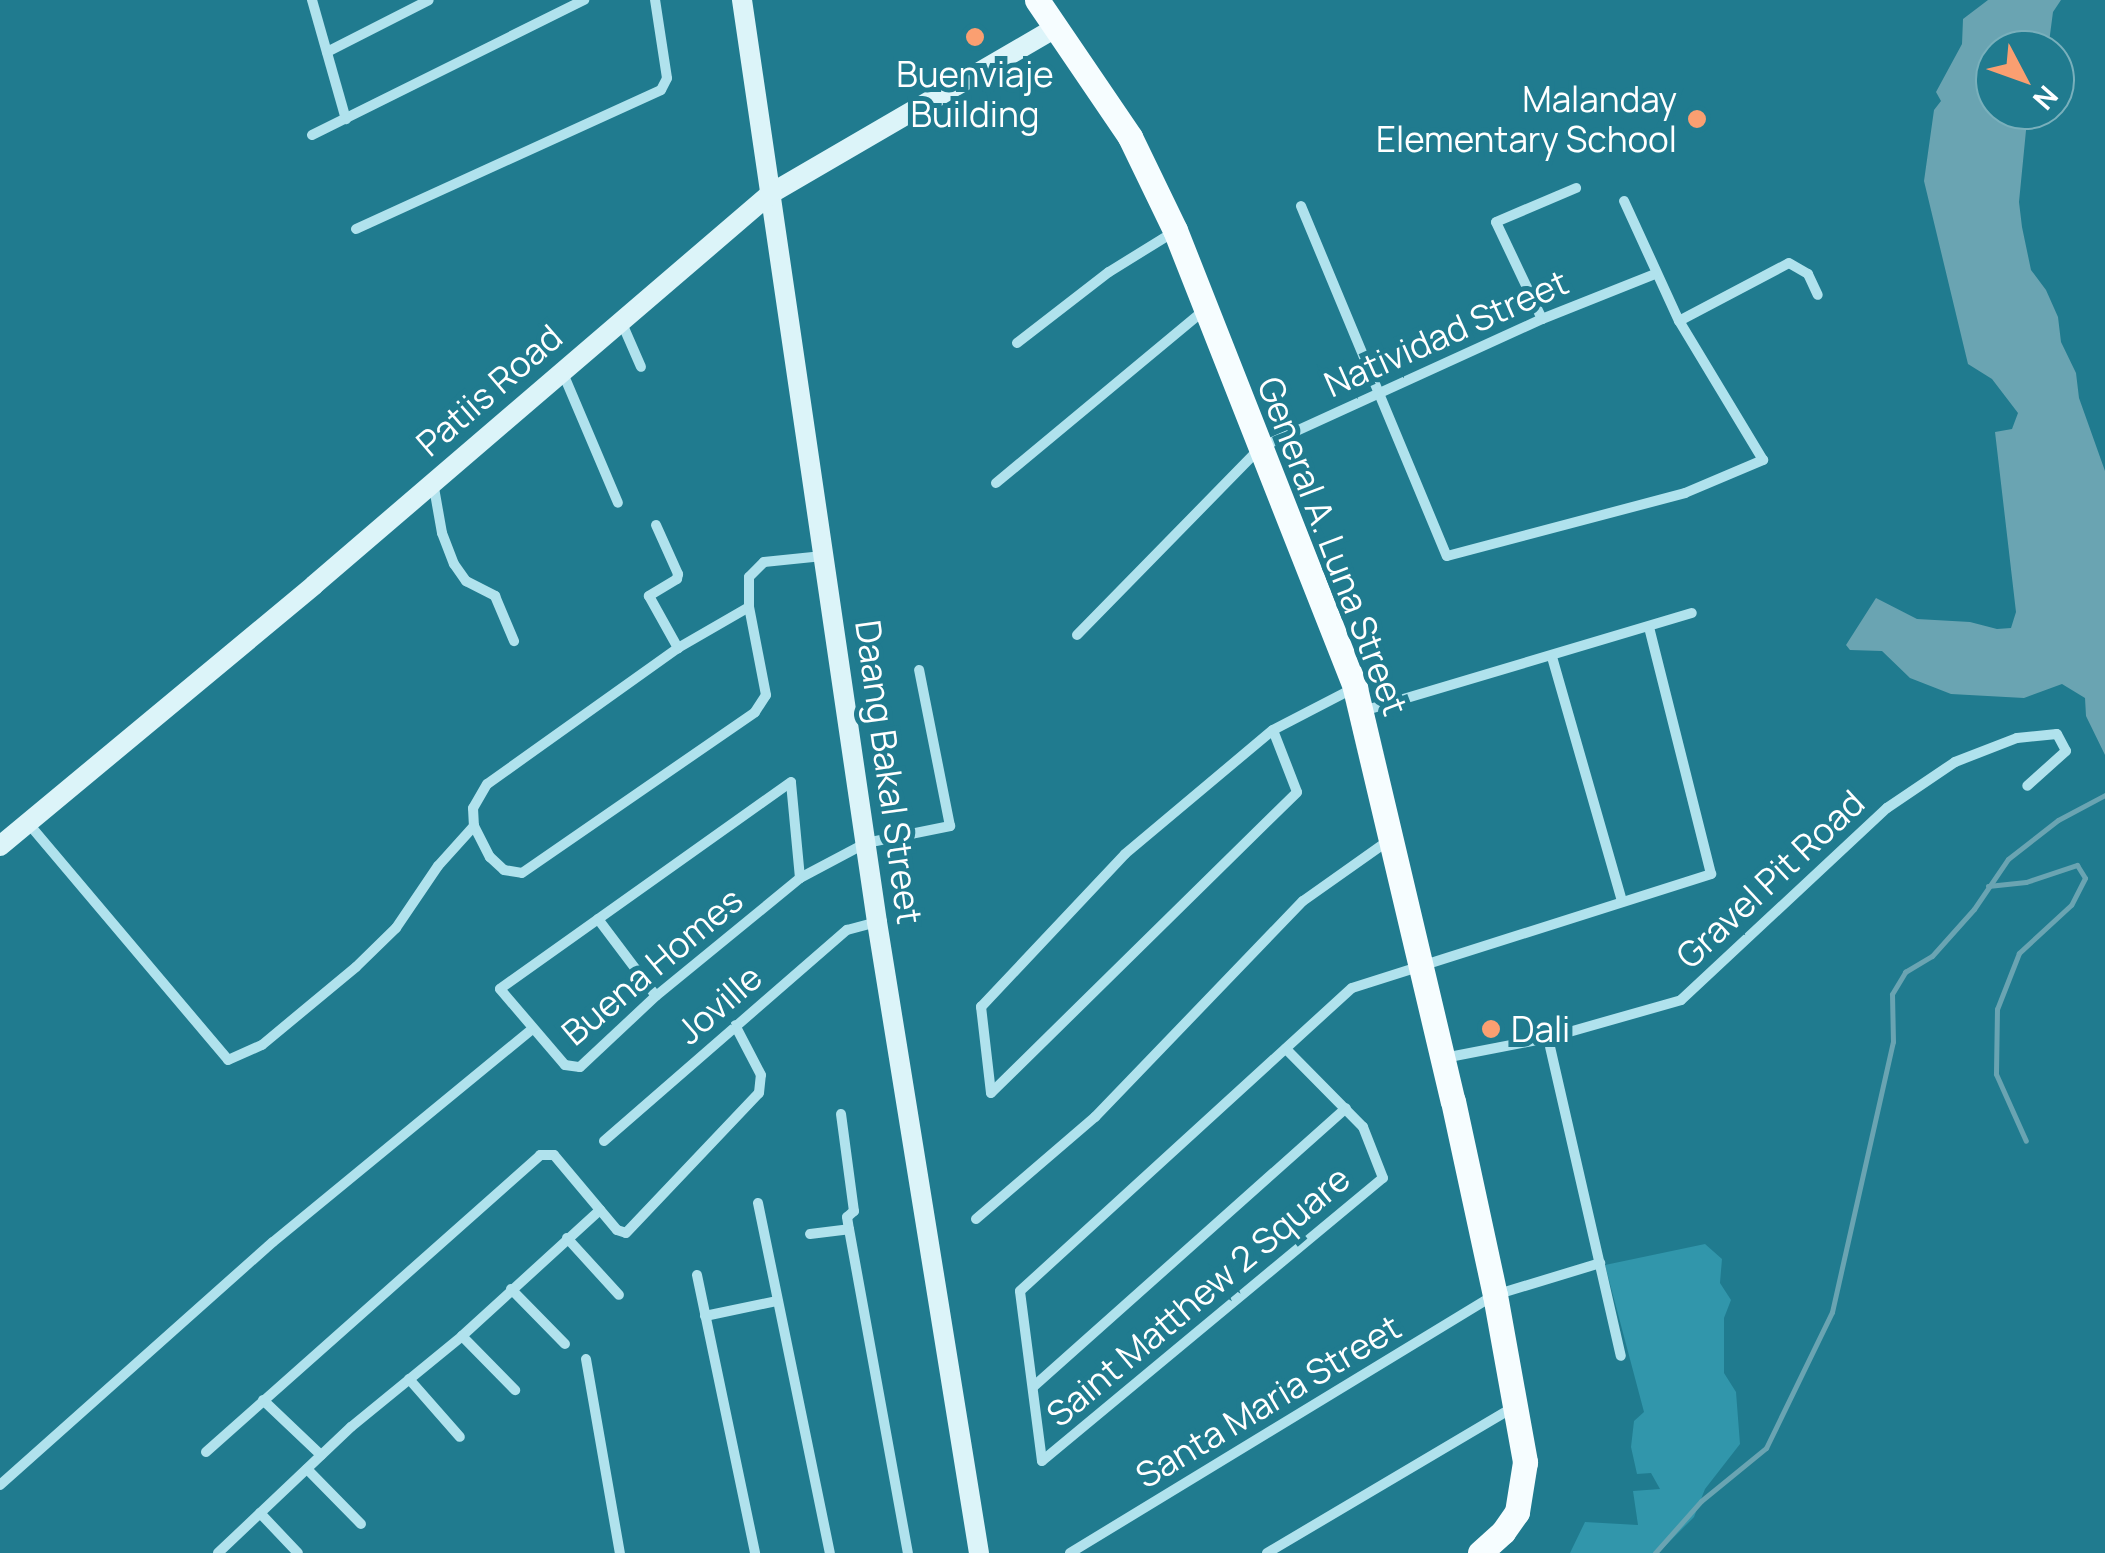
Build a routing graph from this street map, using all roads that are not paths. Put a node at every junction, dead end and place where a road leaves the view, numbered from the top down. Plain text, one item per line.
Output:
1 (312, 0) edge
2 (429, 0) edge
3 (584, 0) edge
4 (655, 0) edge
5 (742, 0) edge
6 (1037, 0) edge
7 (1054, 29) junction
8 (327, 52) junction
9 (346, 119) junction
10 (312, 135) dead end
11 (1576, 188) dead end
12 (770, 194) junction
13 (1624, 202) dead end
14 (1301, 206) dead end
15 (356, 228) dead end
16 (1176, 230) junction
17 (1655, 274) junction
18 (1818, 295) dead end
19 (1204, 310) junction
20 (1542, 319) junction
21 (620, 320) junction
22 (1679, 321) junction
23 (1017, 342) dead end
24 (641, 367) dead end
25 (562, 370) junction
26 (1376, 393) junction
27 (1261, 447) junction
28 (433, 481) junction
29 (996, 483) dead end
30 (618, 503) dead end
31 (656, 525) dead end
32 (824, 555) junction
33 (749, 608) junction
34 (1692, 612) dead end
35 (1648, 627) junction
36 (1076, 635) dead end
37 (514, 641) dead end
38 (678, 648) junction
39 (1552, 656) junction
40 (919, 670) dead end
41 (1358, 700) junction
42 (1274, 730) junction
43 (2027, 786) dead end
44 (28, 822) junction
45 (474, 826) junction
46 (1394, 836) junction
47 (866, 842) junction
48 (0, 846) edge
49 (800, 878) junction
50 (1622, 901) junction
51 (598, 919) junction
52 (877, 922) junction
53 (1422, 967) junction
54 (656, 996) junction
55 (735, 1026) junction
56 (532, 1029) junction
57 (1548, 1038) junction
58 (1286, 1049) junction
59 (1444, 1058) junction
60 (1346, 1108) junction
61 (841, 1114) dead end
62 (604, 1141) dead end
63 (758, 1203) dead end
64 (600, 1210) junction
65 (976, 1219) dead end
66 (849, 1229) junction
67 (810, 1234) dead end
68 (566, 1238) junction
69 (1600, 1262) junction
70 (697, 1275) dead end
71 (511, 1288) junction
72 (619, 1295) dead end
73 (1496, 1296) junction
74 (776, 1302) junction
75 (705, 1316) junction
76 (462, 1336) junction
77 (566, 1344) dead end
78 (1620, 1356) dead end
79 (586, 1360) dead end
80 (409, 1379) junction
81 (1033, 1387) junction
82 (514, 1390) dead end
83 (263, 1400) junction
84 (1514, 1407) junction
85 (460, 1437) dead end
86 (206, 1452) dead end
87 (321, 1456) junction
88 (308, 1469) junction
89 (0, 1485) edge
90 (260, 1513) junction
91 (361, 1524) dead end
92 (218, 1553) edge
93 (298, 1553) edge
94 (620, 1553) edge
95 (755, 1553) edge
96 (830, 1553) edge
97 (908, 1553) edge
98 (978, 1553) edge
99 (1070, 1553) edge
100 (1267, 1553) edge
101 (1480, 1553) edge

1 - 8 street
2 - 8 street
3 - 9 street
4 - 15 street
5 - 12 street, Daang Bakal Street
6 - 7 main road, General A. Luna Street
7 - 12 street, Patiis Road
7 - 16 main road, General A. Luna Street
8 - 9 street
9 - 10 street
11 - 20 street
12 - 21 street, Patiis Road
12 - 32 street, Daang Bakal Street
13 - 17 street
14 - 26 street
16 - 19 main road, General A. Luna Street
16 - 23 street
17 - 20 street, Natividad Street
17 - 22 street
18 - 22 street
19 - 27 main road, General A. Luna Street
19 - 29 street
20 - 26 street, Natividad Street
21 - 24 street
21 - 25 street, Patiis Road
22 - 26 street
25 - 28 street, Patiis Road
25 - 30 street
26 - 27 street, Natividad Street
27 - 36 street
27 - 41 main road, General A. Luna Street
28 - 37 street
28 - 44 street, Patiis Road
31 - 38 street
32 - 33 street
32 - 47 street, Daang Bakal Street
33 - 38 street
33 - 45 street
34 - 35 street
35 - 39 street
35 - 50 street, Saint Matthew 2 Square
38 - 45 street
39 - 41 street
39 - 50 street
40 - 47 street, Buena Homes
41 - 42 street
41 - 46 main road, General A. Luna Street
42 - 42 street
43 - 57 street, Gravel Pit Road
44 - 45 street
44 - 48 street, Patiis Road
46 - 53 main road, General A. Luna Street
46 - 65 street
47 - 49 street, Buena Homes
47 - 52 street, Daang Bakal Street
49 - 51 street
49 - 54 street, Buena Homes
50 - 53 street, Saint Matthew 2 Square
51 - 54 street
51 - 56 street, Buena Homes
52 - 55 street, Joville
52 - 98 street, Daang Bakal Street
53 - 58 street, Saint Matthew 2 Square
53 - 59 main road, General A. Luna Street
54 - 56 street, Buena Homes
55 - 62 street, Joville
55 - 64 street
56 - 89 street
57 - 59 street, Gravel Pit Road
57 - 69 street
58 - 60 street, Saint Matthew 2 Square
58 - 81 street, Saint Matthew 2 Square
59 - 73 main road, General A. Luna Street
60 - 81 street, Saint Matthew 2 Square
60 - 81 street, Saint Matthew 2 Square
61 - 66 street
63 - 74 street
64 - 68 street
64 - 83 street
66 - 67 street
66 - 97 street
68 - 71 street
68 - 72 street
69 - 73 street, Santa Maria Street
69 - 78 street
70 - 75 street
71 - 76 street
71 - 77 street
73 - 84 main road, General A. Luna Street
73 - 99 street, Santa Maria Street
74 - 75 street
74 - 96 street
75 - 95 street
76 - 80 street
76 - 82 street
79 - 94 street
80 - 85 street
80 - 87 street
83 - 86 street
83 - 87 street
84 - 100 street
84 - 101 main road, General A. Luna Street
87 - 88 street
88 - 90 street
88 - 91 street
90 - 92 street
90 - 93 street

